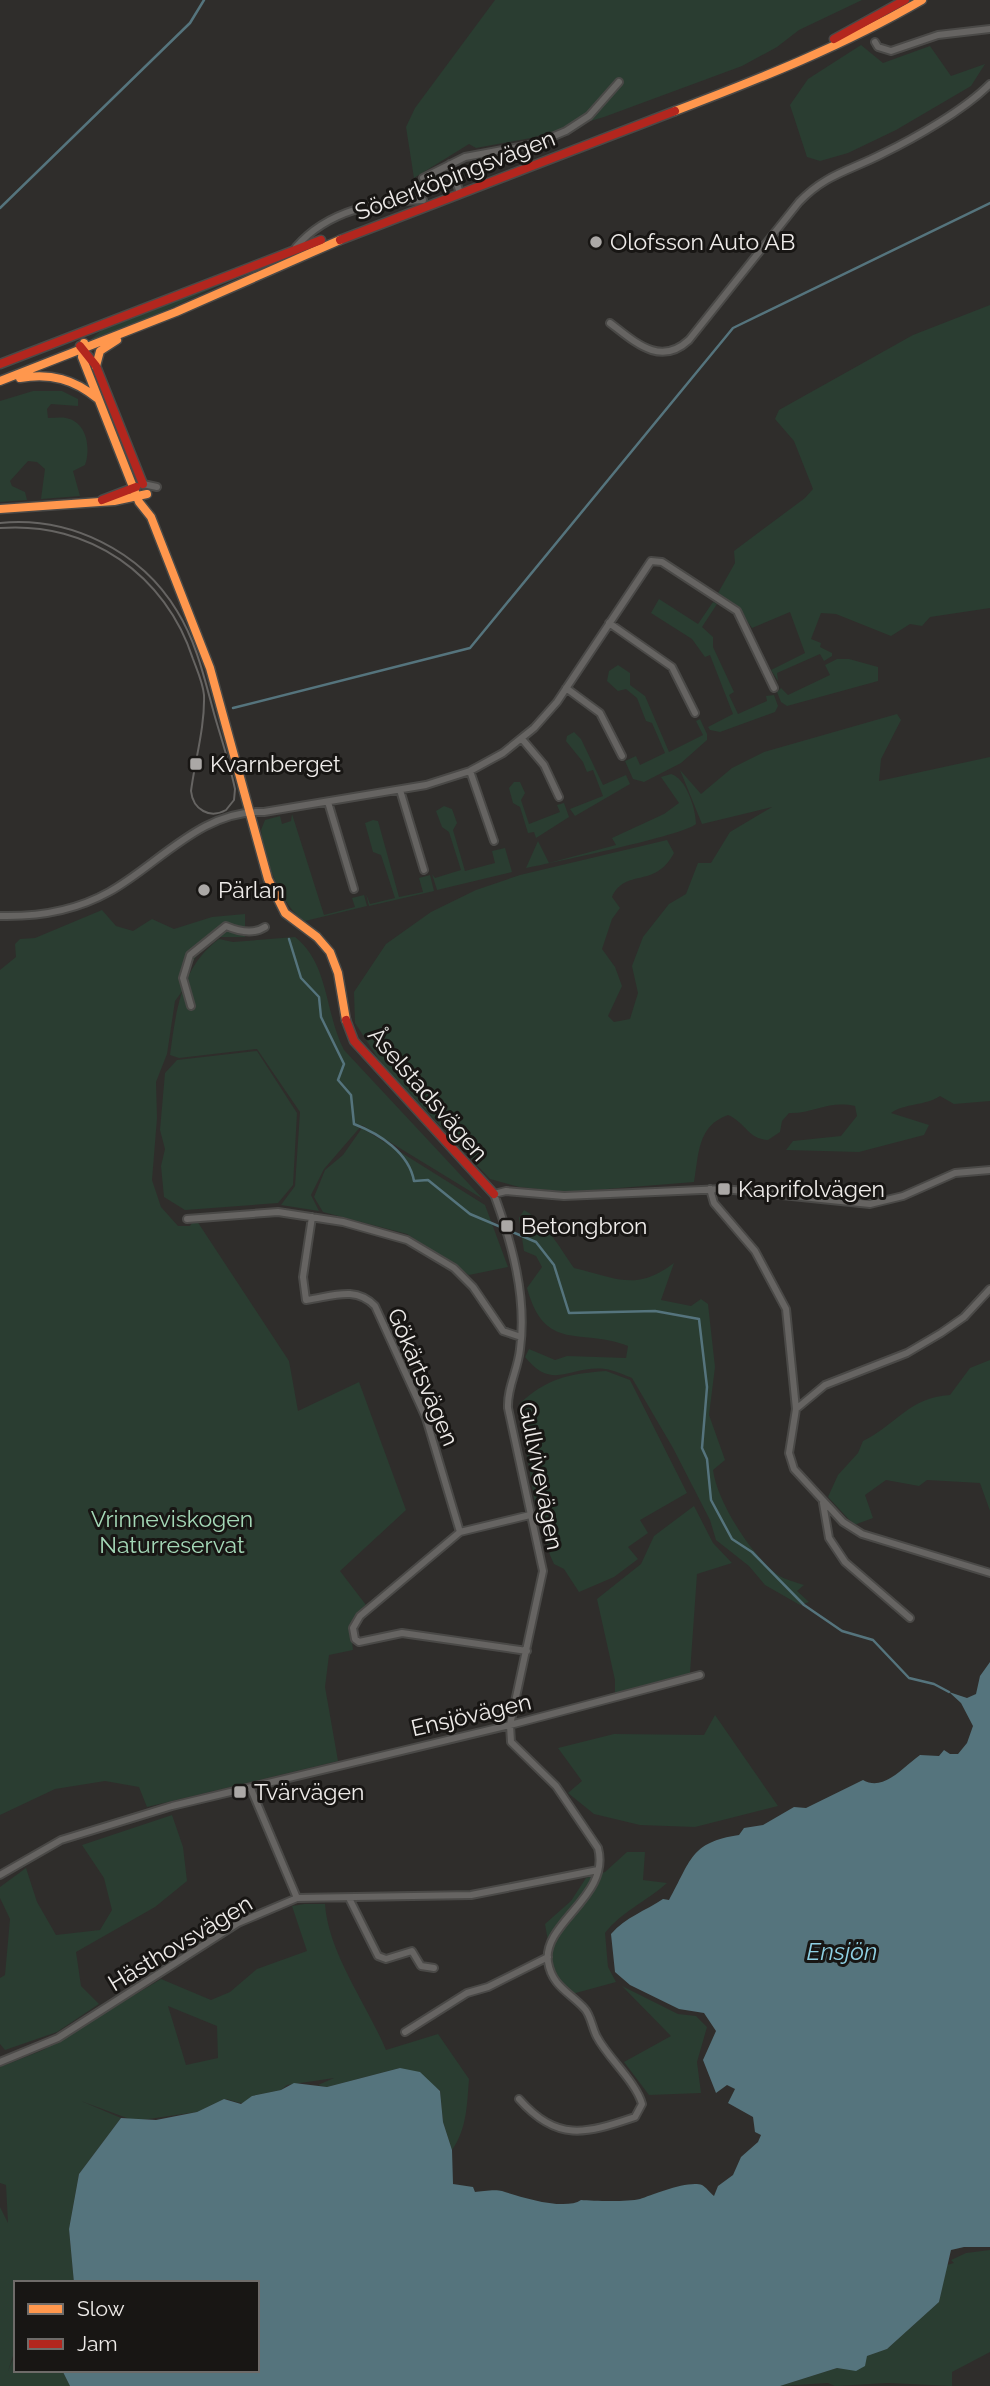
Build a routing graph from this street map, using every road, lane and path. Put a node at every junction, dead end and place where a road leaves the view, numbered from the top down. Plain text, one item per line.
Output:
1 (905, 0) edge
2 (922, 0) edge
3 (990, 29) edge
4 (875, 42) dead end
5 (619, 82) dead end
6 (990, 84) edge
7 (450, 164) junction
8 (423, 178) dead end
9 (459, 190) junction
10 (423, 200) junction
11 (293, 251) junction
12 (176, 312) junction
13 (610, 323) dead end
14 (95, 326) junction
15 (61, 341) junction
16 (82, 347) junction
17 (0, 365) edge
18 (96, 366) junction
19 (0, 381) edge
20 (99, 401) junction
21 (143, 484) junction
22 (133, 487) junction
23 (147, 494) junction
24 (137, 497) junction
25 (99, 502) junction
26 (0, 509) edge
27 (149, 514) junction
28 (609, 623) junction
29 (566, 688) junction
30 (774, 688) dead end
31 (695, 713) dead end
32 (522, 739) junction
33 (622, 756) dead end
34 (470, 771) junction
35 (400, 790) junction
36 (559, 797) dead end
37 (328, 802) junction
38 (251, 811) junction
39 (494, 841) dead end
40 (424, 870) dead end
41 (354, 889) dead end
42 (0, 916) edge
43 (265, 927) dead end
44 (191, 1006) dead end
45 (990, 1170) edge
46 (710, 1189) junction
47 (494, 1194) junction
48 (312, 1217) junction
49 (187, 1219) dead end
50 (990, 1289) edge
51 (521, 1337) junction
52 (796, 1409) junction
53 (823, 1501) junction
54 (530, 1515) junction
55 (460, 1532) junction
56 (990, 1573) edge
57 (910, 1618) dead end
58 (527, 1651) junction
59 (700, 1675) dead end
60 (510, 1725) junction
61 (251, 1789) junction
62 (598, 1870) junction
63 (0, 1875) edge
64 (297, 1898) junction
65 (349, 1898) junction
66 (548, 1957) junction
67 (434, 1968) dead end
68 (405, 2032) dead end
69 (0, 2062) edge
70 (519, 2099) dead end

1 - 9 main road, Söderköpingsvägen
2 - 9 main road, Söderköpingsvägen
3 - 4 street
5 - 7 street
6 - 13 street
7 - 8 street
7 - 9 street
9 - 10 main road, Söderköpingsvägen
9 - 12 main road, Söderköpingsvägen
10 - 11 main road, Söderköpingsvägen
10 - 11 street, Söderköpingsvägen
11 - 14 main road, Söderköpingsvägen
12 - 16 main road, Söderköpingsvägen
12 - 18 main road
14 - 15 main road, Söderköpingsvägen
14 - 16 main road
15 - 16 main road
15 - 17 main road, Söderköpingsvägen
16 - 18 main road, Åselstadsvägen
16 - 19 main road, Söderköpingsvägen
16 - 20 main road, Åselstadsvägen
18 - 21 main road, Åselstadsvägen
19 - 20 main road
20 - 22 main road, Åselstadsvägen
21 - 22 main road
21 - 23 main road, Åselstadsvägen
22 - 24 main road, Åselstadsvägen
22 - 25 main road
23 - 24 main road
23 - 27 main road, Åselstadsvägen
24 - 25 main road
24 - 27 main road, Åselstadsvägen
25 - 26 main road
27 - 38 main road, Åselstadsvägen
28 - 29 street
28 - 30 street
28 - 31 street
29 - 32 street
29 - 33 street
32 - 34 street
32 - 36 street
34 - 35 street
34 - 39 street
35 - 37 street
35 - 40 street
37 - 38 street
37 - 41 street
38 - 42 street
38 - 47 main road, Åselstadsvägen
43 - 44 street
45 - 46 street
46 - 47 street
46 - 52 street
47 - 51 street, Gullvivevägen
48 - 49 street
48 - 51 street
48 - 55 street, Gökärtsvägen
50 - 52 street
51 - 54 street, Gullvivevägen
52 - 53 street
53 - 56 street
53 - 57 street
54 - 55 street
54 - 58 street, Gullvivevägen
55 - 58 street
58 - 60 street, Gullvivevägen
59 - 60 street, Ensjövägen
60 - 61 street, Ensjövägen
60 - 62 street
61 - 63 street, Ensjövägen
61 - 64 street
62 - 65 street, Hästhovsvägen
62 - 66 street
64 - 65 street, Hästhovsvägen
64 - 69 street, Hästhovsvägen
65 - 67 street
66 - 68 street
66 - 70 street

